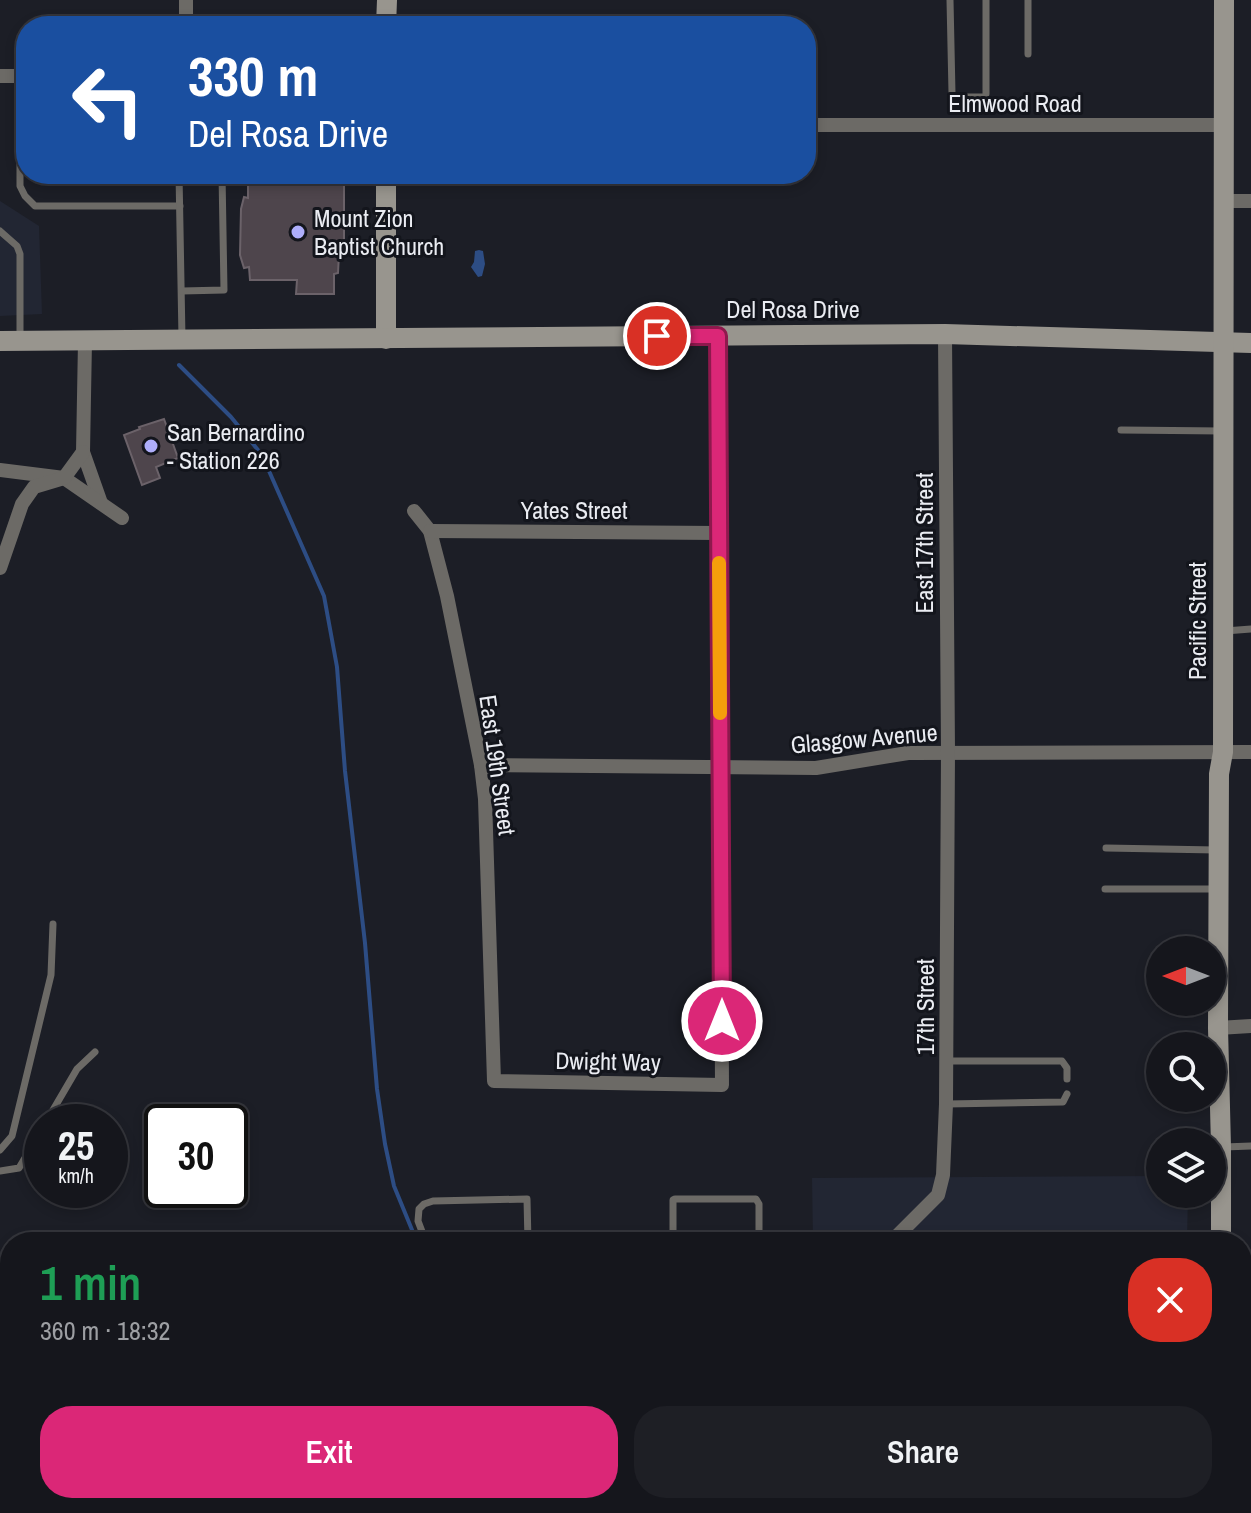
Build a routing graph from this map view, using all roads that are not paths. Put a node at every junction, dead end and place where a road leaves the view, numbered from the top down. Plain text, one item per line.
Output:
1 (950, 0) edge
2 (986, 0) edge
3 (1028, 0) edge
4 (1224, 0) edge
5 (1028, 54) dead end
6 (816, 125) edge
7 (1224, 125) junction
8 (20, 184) edge
9 (179, 184) edge
10 (222, 184) edge
11 (386, 184) edge
12 (1224, 201) junction
13 (1251, 201) edge
14 (180, 206) junction
15 (0, 231) edge
16 (182, 291) junction
17 (945, 334) junction
18 (718, 336) junction
19 (386, 339) junction
20 (10, 341) edge
21 (85, 341) junction
22 (186, 341) junction
23 (1224, 341) junction
24 (1251, 343) edge
25 (1121, 430) dead end
26 (1223, 431) junction
27 (83, 452) junction
28 (0, 470) edge
29 (64, 478) junction
30 (101, 503) junction
31 (414, 511) dead end
32 (122, 518) dead end
33 (430, 531) junction
34 (719, 533) junction
35 (0, 568) edge
36 (1251, 629) edge
37 (1223, 632) junction
38 (948, 752) junction
39 (1223, 752) junction
40 (1251, 752) edge
41 (481, 765) junction
42 (720, 768) junction
43 (1106, 848) dead end
44 (1218, 850) junction
45 (1105, 889) dead end
46 (1218, 889) junction
47 (53, 924) dead end
48 (1251, 1026) edge
49 (1218, 1028) junction
50 (95, 1052) dead end
51 (946, 1061) junction
52 (1067, 1079) dead end
53 (494, 1081) joint
54 (1067, 1094) dead end
55 (57, 1104) edge
56 (946, 1104) junction
57 (1221, 1128) edge
58 (1251, 1146) edge
59 (1226, 1147) edge
60 (0, 1150) edge
61 (24, 1160) edge
62 (0, 1171) edge
63 (1221, 1208) edge
64 (422, 1232) edge
65 (528, 1232) edge
66 (673, 1232) edge
67 (759, 1232) edge
68 (901, 1232) edge
69 (1221, 1232) edge

1 - 2 lane
3 - 5 lane
4 - 7 street, Pacific Street
6 - 7 street, Elmwood Road
7 - 12 street, Pacific Street
8 - 14 lane
9 - 14 lane
10 - 16 lane
11 - 19 street
12 - 13 street
12 - 23 street, Pacific Street
14 - 16 lane
15 - 20 lane
16 - 22 lane
17 - 18 street, Del Rosa Drive
17 - 23 street, Del Rosa Drive
17 - 38 street, East 17th Street
18 - 19 street, Del Rosa Drive
18 - 34 street
19 - 22 street, Del Rosa Drive
20 - 21 street, Del Rosa Drive
21 - 22 street, Del Rosa Drive
21 - 27 street
23 - 24 street, Del Rosa Drive
23 - 26 street, Pacific Street
25 - 26 lane
26 - 37 street, Pacific Street
27 - 29 street
27 - 30 street
28 - 29 street
29 - 30 street
29 - 35 street
30 - 32 street
31 - 33 street, East 19th Street
33 - 34 street, Yates Street
33 - 41 street, East 19th Street
34 - 42 street
36 - 37 lane
37 - 39 street, Pacific Street
38 - 39 street, Glasgow Avenue
38 - 42 street, Glasgow Avenue
38 - 51 street, 17th Street
39 - 40 street, Glasgow Avenue
39 - 44 street, Pacific Street
41 - 42 street, Glasgow Avenue
41 - 53 street, East 19th Street
42 - 53 street, Dwight Way
43 - 44 lane
44 - 46 street, Pacific Street
45 - 46 lane
46 - 49 street, Pacific Street
47 - 60 lane
48 - 49 street
49 - 57 street, Pacific Street
50 - 55 lane
51 - 52 lane
51 - 56 street, 17th Street
54 - 56 lane
56 - 68 street, 17th Street
58 - 59 lane
61 - 62 lane
63 - 69 street, Pacific Street
64 - 65 lane
66 - 67 lane

